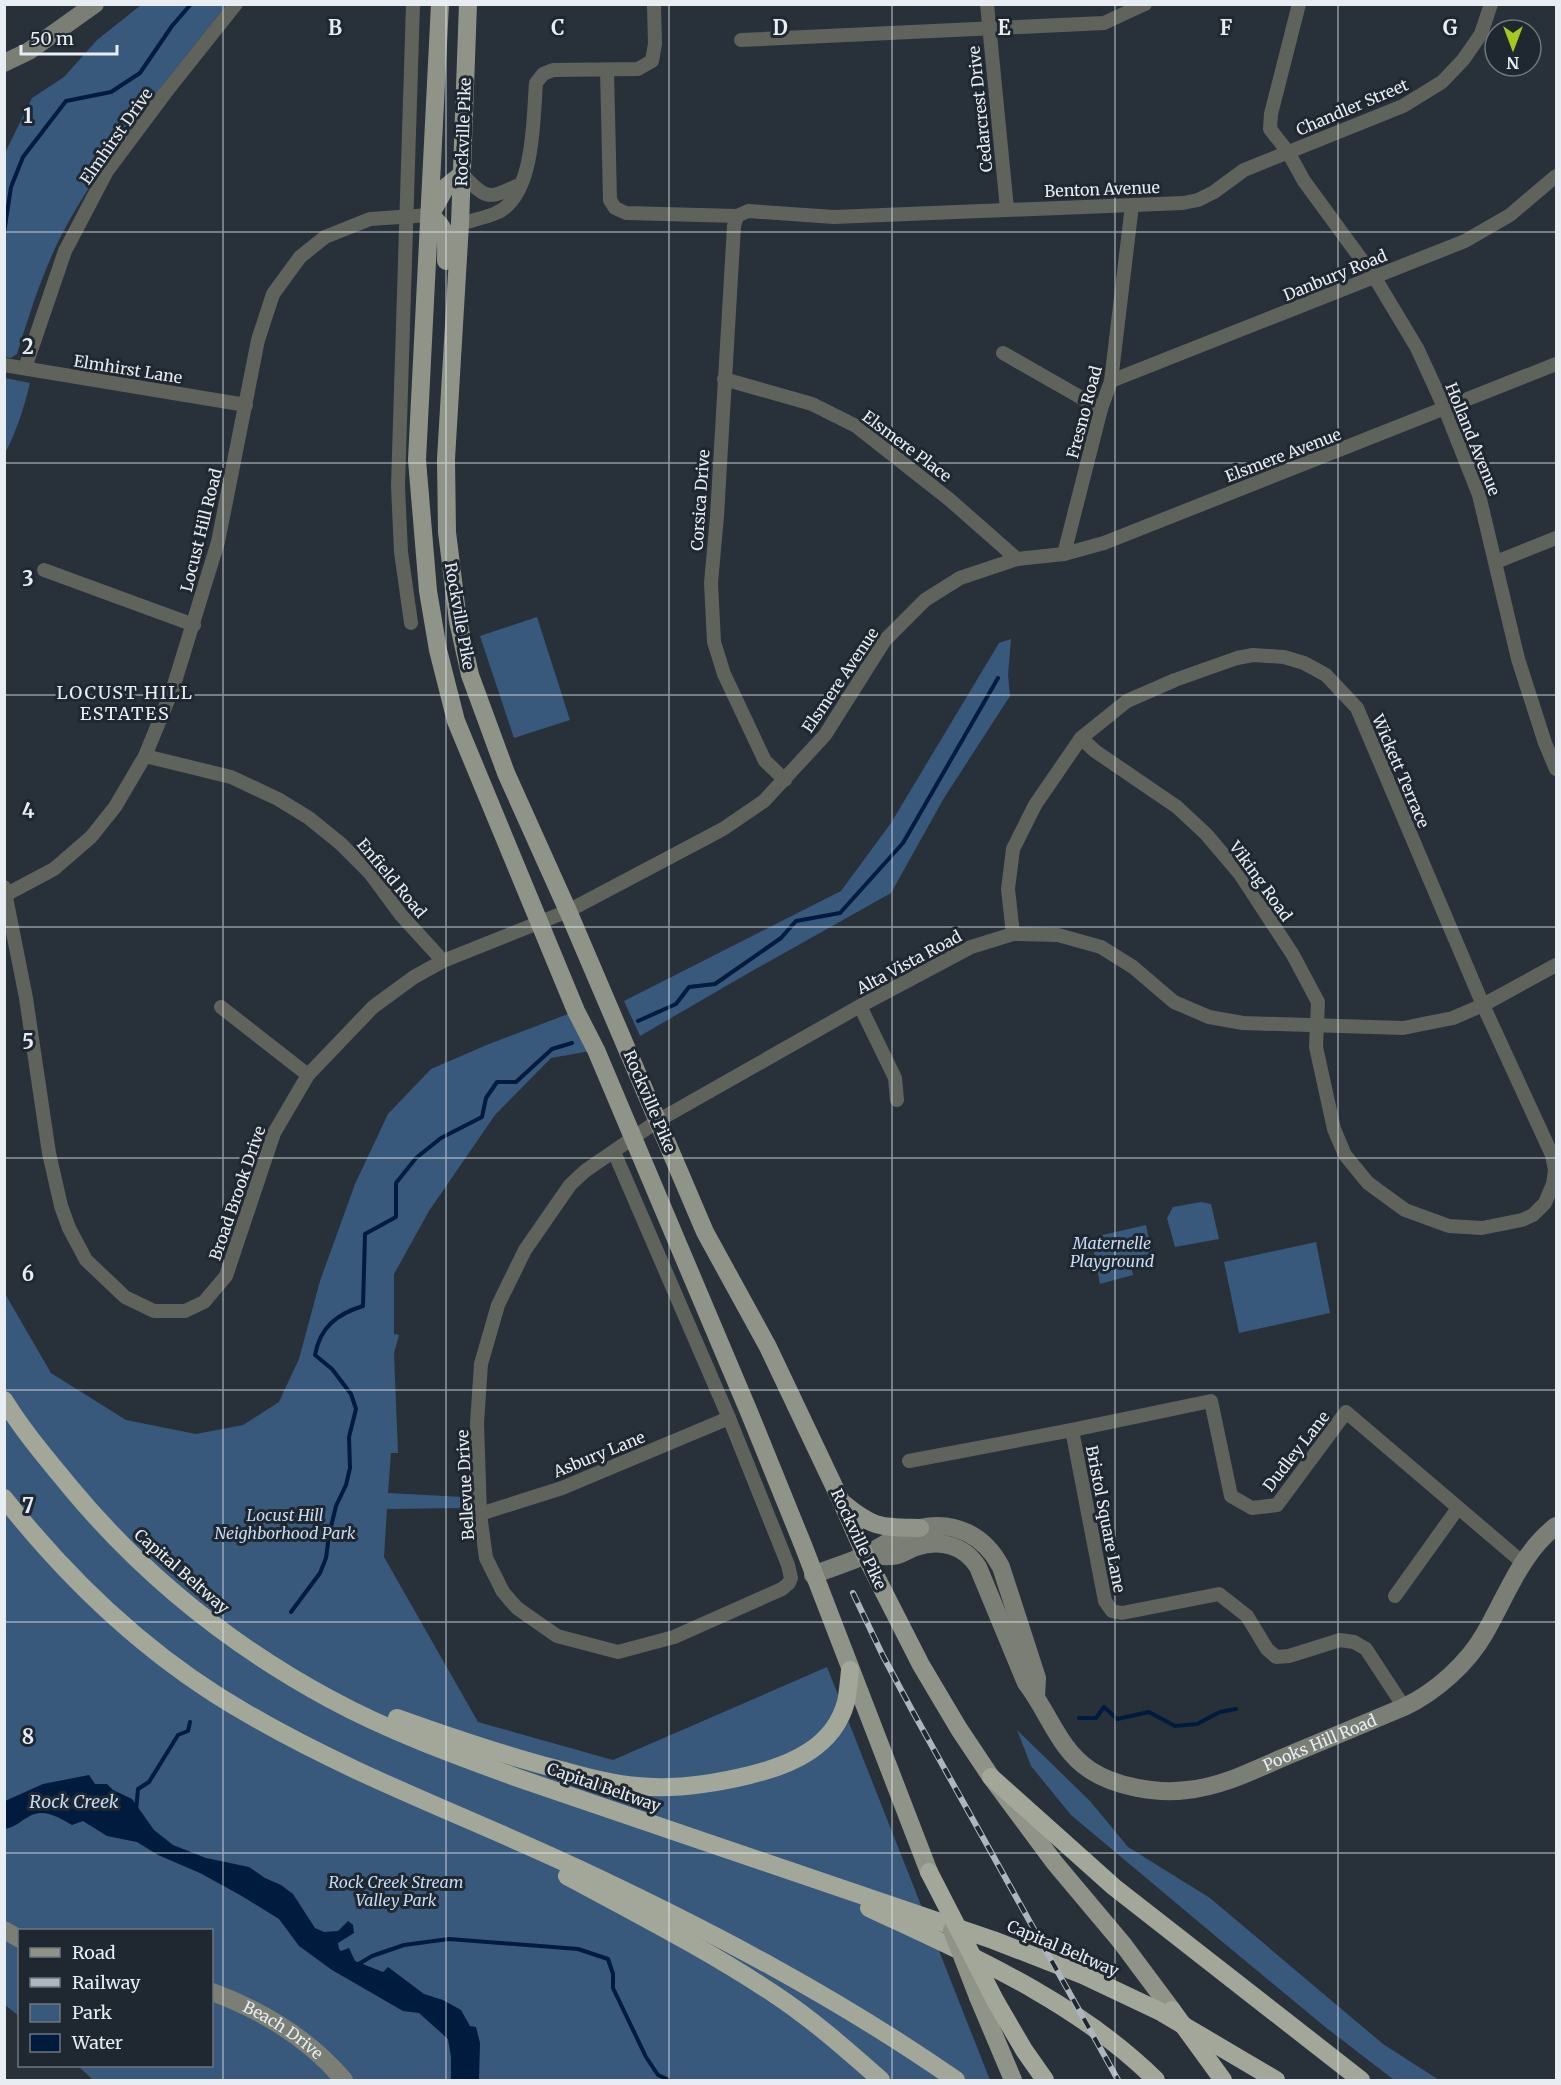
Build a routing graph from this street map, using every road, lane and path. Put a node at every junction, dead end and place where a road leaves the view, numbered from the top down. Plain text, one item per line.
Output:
1 (96, 4) edge
2 (236, 4) edge
3 (413, 4) edge
4 (440, 4) edge
5 (468, 4) edge
6 (987, 4) edge
7 (1145, 4) edge
8 (1299, 4) edge
9 (1491, 4) edge
10 (654, 6) edge
11 (989, 29) junction
12 (741, 40) dead end
13 (4, 63) edge
14 (607, 70) junction
15 (1288, 152) junction
16 (462, 174) junction
17 (1557, 176) edge
18 (521, 184) junction
19 (1132, 205) junction
20 (1006, 210) junction
21 (743, 214) junction
22 (406, 215) junction
23 (430, 215) junction
24 (460, 224) junction
25 (1375, 278) junction
26 (454, 304) junction
27 (1003, 353) dead end
28 (1557, 364) edge
29 (4, 365) edge
30 (25, 368) junction
31 (724, 379) junction
32 (1111, 381) junction
33 (246, 405) junction
34 (1101, 408) junction
35 (1445, 408) junction
36 (1557, 538) edge
37 (1064, 554) junction
38 (1017, 559) junction
39 (1496, 562) junction
40 (44, 570) dead end
41 (411, 623) dead end
42 (194, 625) junction
43 (1081, 738) junction
44 (1551, 740) edge
45 (145, 756) junction
46 (1557, 769) edge
47 (785, 780) junction
48 (6, 890) edge
49 (568, 911) junction
50 (540, 923) junction
51 (1013, 934) junction
52 (443, 961) junction
53 (1557, 965) edge
54 (1483, 1005) junction
55 (860, 1006) junction
56 (221, 1007) dead end
57 (1317, 1026) junction
58 (308, 1074) junction
59 (897, 1100) dead end
60 (659, 1120) junction
61 (634, 1139) junction
62 (614, 1152) junction
63 (4, 1400) edge
64 (729, 1418) junction
65 (1072, 1431) junction
66 (909, 1461) dead end
67 (4, 1498) edge
68 (842, 1503) junction
69 (1458, 1508) junction
70 (480, 1514) junction
71 (1557, 1526) edge
72 (920, 1528) junction
73 (865, 1556) junction
74 (1522, 1562) junction
75 (813, 1575) junction
76 (1395, 1596) dead end
77 (272, 1666) junction
78 (850, 1670) junction
79 (1036, 1697) junction
80 (1404, 1707) junction
81 (992, 1778) junction
82 (428, 1801) junction
83 (789, 1871) junction
84 (929, 1872) junction
85 (4, 1930) edge
86 (18, 1938) edge
87 (213, 1992) edge
88 (1172, 2010) junction
89 (344, 2080) edge
90 (881, 2080) edge
91 (956, 2080) edge
92 (1013, 2080) edge
93 (1045, 2080) edge
94 (1156, 2080) edge
95 (1213, 2080) edge
96 (1223, 2080) edge
97 (1276, 2080) edge
98 (1361, 2080) edge

1 - 13 street
2 - 30 street, Elmhirst Drive
3 - 22 street
4 - 23 main road, Rockville Pike
5 - 16 main road, Rockville Pike
6 - 11 street, Cedarcrest Drive
7 - 11 street
8 - 15 street
9 - 15 street, Chandler Street
10 - 14 street
11 - 12 street
11 - 20 street, Cedarcrest Drive
14 - 18 street
14 - 21 street, Benton Avenue
15 - 19 street, Benton Avenue
15 - 25 street, Holland Avenue
16 - 18 street
16 - 23 main road
16 - 24 main road, Rockville Pike
17 - 25 street, Danbury Road
18 - 24 street
19 - 20 street, Benton Avenue
19 - 32 street, Fresno Road
20 - 21 street, Benton Avenue
21 - 31 street, Corsica Drive
22 - 23 street, Locust Hill Road
22 - 33 street, Locust Hill Road
22 - 41 street
23 - 26 main road
23 - 50 main road, Rockville Pike
24 - 26 main road, Rockville Pike
25 - 32 street, Danbury Road
25 - 35 street, Holland Avenue
26 - 49 main road, Rockville Pike
27 - 34 street
28 - 35 street, Elsmere Avenue
29 - 30 street, Elmhirst Lane
30 - 33 street, Elmhirst Lane
31 - 38 street, Elsmere Place
31 - 47 street, Corsica Drive
32 - 34 street, Fresno Road
33 - 42 street, Locust Hill Road
34 - 37 street, Fresno Road
35 - 37 street, Elsmere Avenue
35 - 39 street, Holland Avenue
36 - 39 street
37 - 38 street, Elsmere Avenue
38 - 47 street, Elsmere Avenue
39 - 44 street, Holland Avenue
40 - 42 street
42 - 45 street, Locust Hill Road
43 - 51 street, Wickett Terrace
43 - 54 street, Wickett Terrace
43 - 57 street, Viking Road
44 - 46 street, Holland Avenue
45 - 48 street, Locust Hill Road
45 - 52 street, Enfield Road
47 - 49 street, Elsmere Avenue
48 - 58 street, Broad Brook Drive
49 - 50 street, Elsmere Avenue
49 - 60 main road, Rockville Pike
50 - 52 street, Elsmere Avenue
50 - 61 main road, Rockville Pike
51 - 55 street, Alta Vista Road
51 - 57 street, Alta Vista Road
52 - 58 street, Broad Brook Drive
53 - 54 street, Alta Vista Road
54 - 57 street, Alta Vista Road
54 - 57 street, Wickett Terrace
55 - 59 street
55 - 60 street, Alta Vista Road
56 - 58 street
60 - 61 street, Alta Vista Road
60 - 68 main road, Rockville Pike
61 - 62 street, Bellevue Drive
61 - 75 main road, Rockville Pike
62 - 64 street
62 - 70 street, Bellevue Drive
63 - 77 highway, Capital Beltway
64 - 70 street, Asbury Lane
64 - 70 street, Bellevue Drive
65 - 66 street, Dudley Lane
65 - 69 street, Dudley Lane
65 - 80 street, Bristol Square Lane
67 - 82 highway
68 - 72 main road
68 - 73 main road, Rockville Pike
69 - 74 street, Dudley Lane
69 - 76 street
71 - 74 street, Pooks Hill Road
72 - 73 street, Pooks Hill Road
72 - 79 street, Pooks Hill Road
73 - 75 street, Pooks Hill Road
73 - 79 street, Pooks Hill Road
73 - 81 main road, Rockville Pike
74 - 80 street, Pooks Hill Road
75 - 78 main road, Rockville Pike
77 - 78 highway
77 - 83 highway, Capital Beltway
78 - 84 main road, Rockville Pike
79 - 80 street, Pooks Hill Road
81 - 88 main road, Rockville Pike
81 - 98 highway
82 - 90 highway
82 - 91 highway
83 - 94 highway
83 - 97 highway, Capital Beltway
84 - 92 main road, Rockville Pike, bridge
84 - 93 highway, bridge
85 - 86 street
87 - 89 street, Beach Drive
88 - 95 main road, Rockville Pike, bridge
88 - 96 highway, bridge

